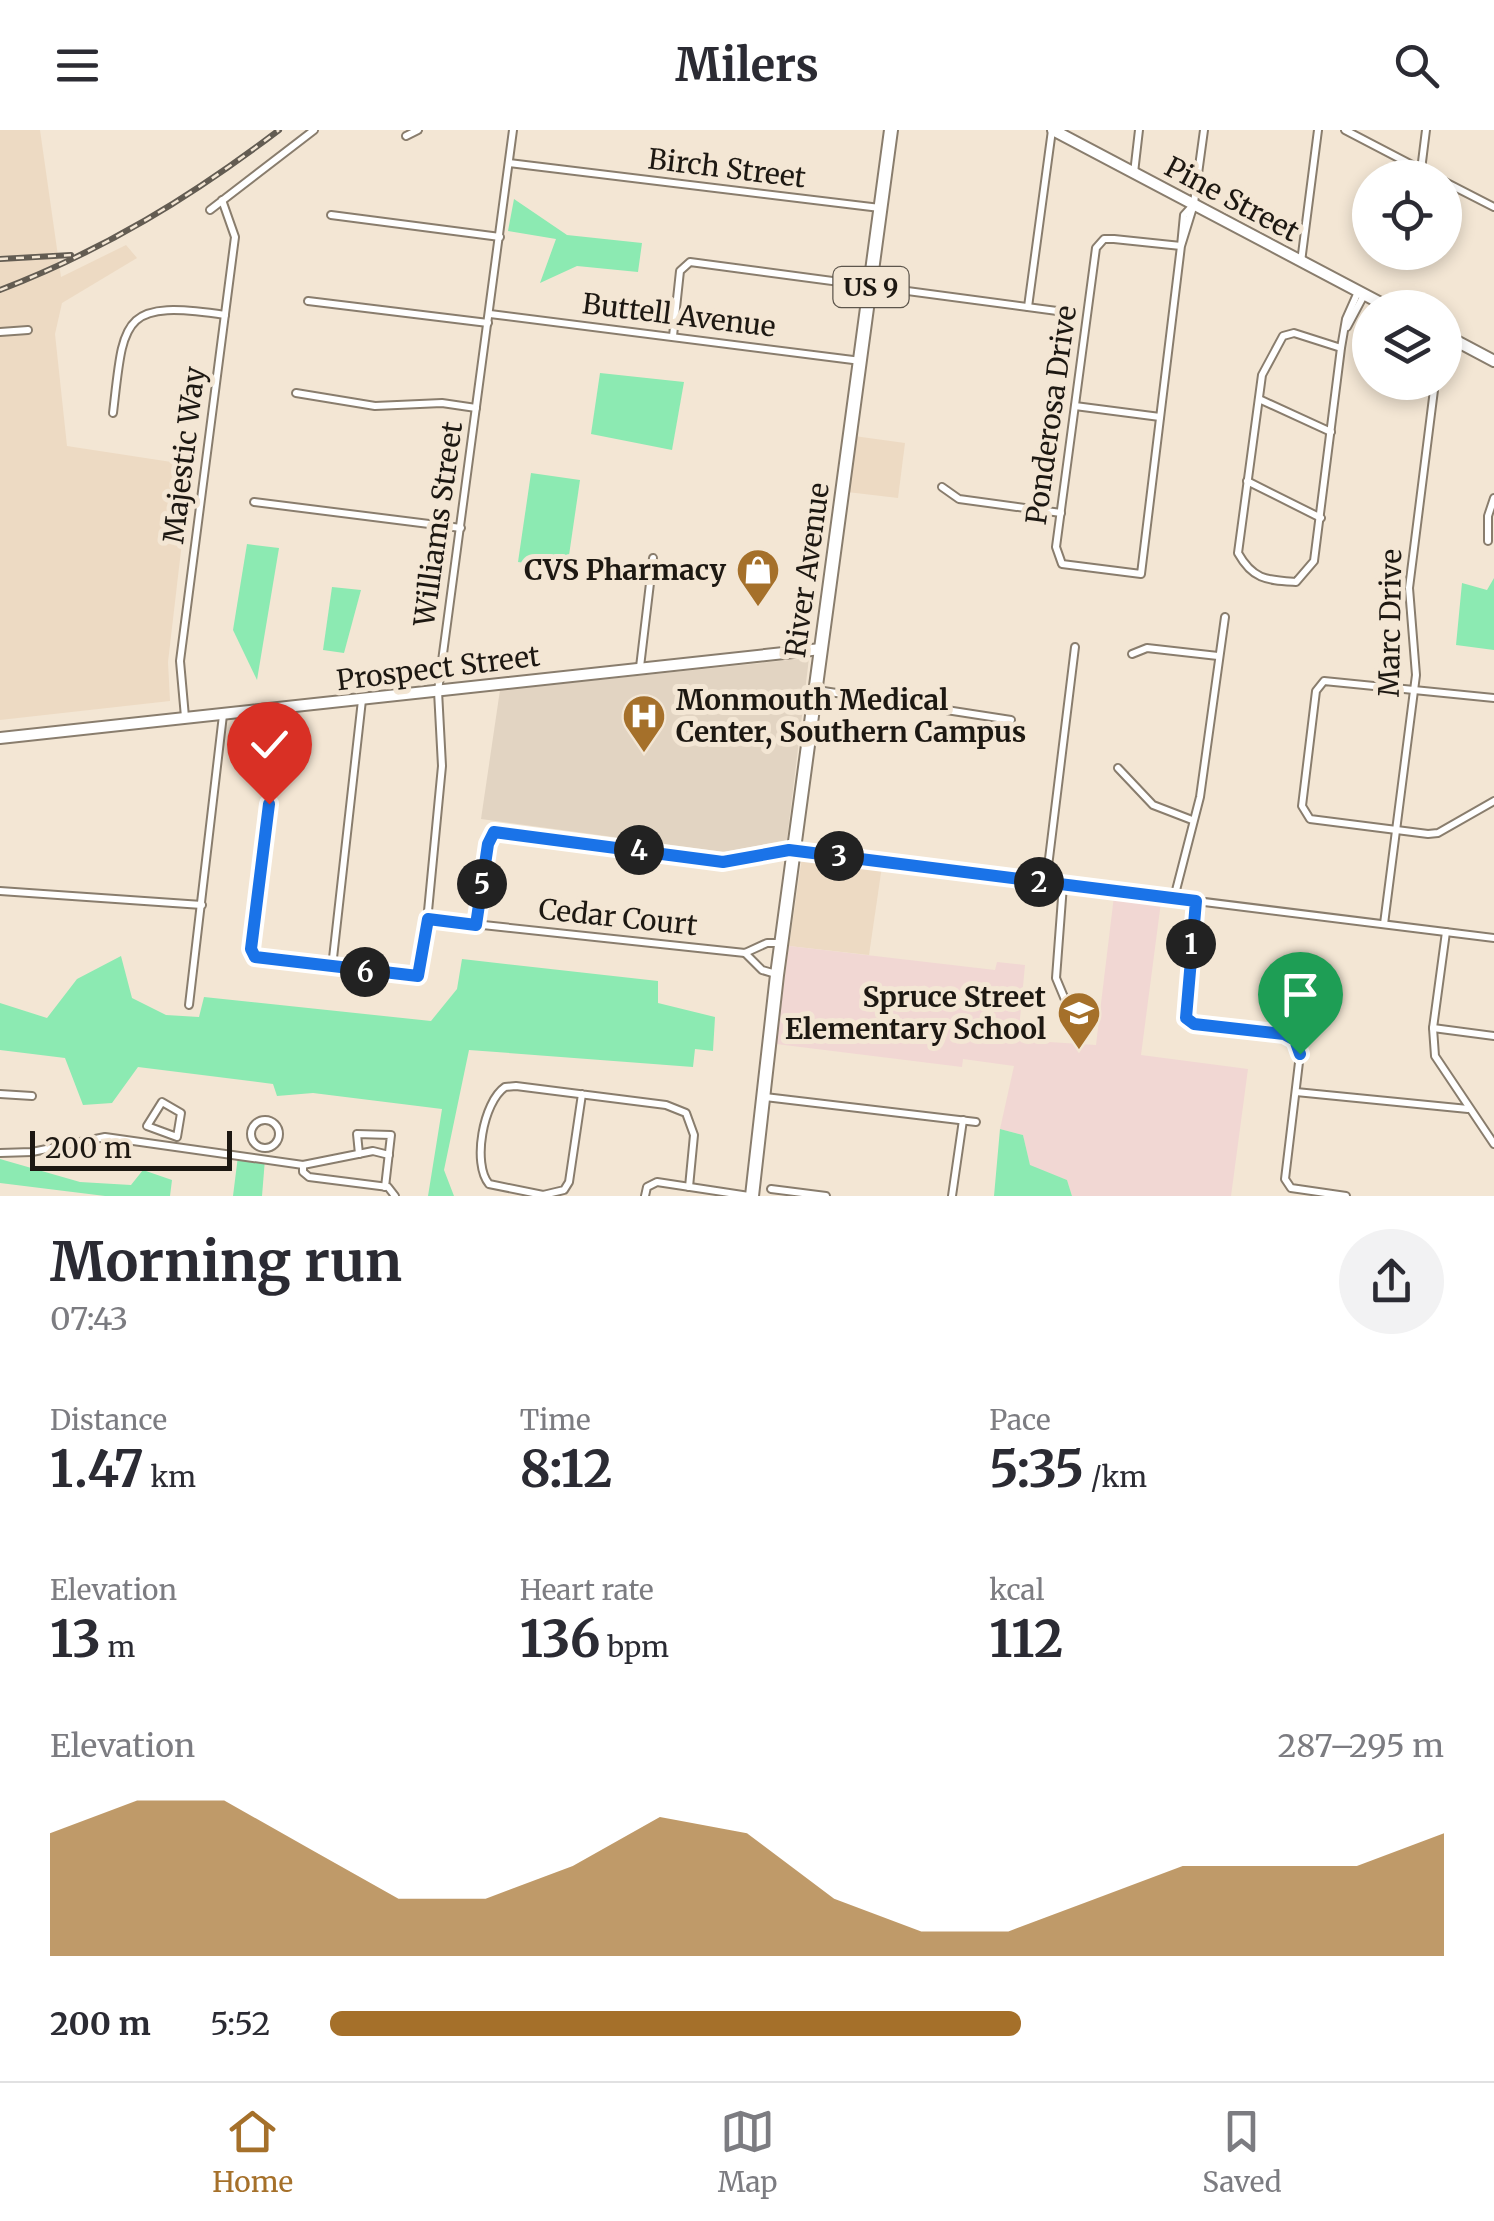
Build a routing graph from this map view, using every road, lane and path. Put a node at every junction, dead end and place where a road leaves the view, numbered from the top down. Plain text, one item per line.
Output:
1 (314, 130) edge
2 (418, 130) edge
3 (513, 130) edge
4 (891, 130) edge
5 (1052, 130) edge
6 (1140, 130) edge
7 (1204, 130) edge
8 (1318, 130) edge
9 (1345, 130) edge
10 (1426, 130) edge
11 (406, 136) dead end
12 (1397, 160) edge
13 (1422, 160) edge
14 (509, 163) junction
15 (1134, 172) junction
16 (1462, 191) edge
17 (222, 200) junction
18 (1194, 204) junction
19 (1494, 207) edge
20 (881, 208) junction
21 (210, 210) dead end
22 (331, 216) dead end
23 (500, 237) junction
24 (1181, 246) junction
25 (1300, 262) junction
26 (871, 286) junction
27 (1353, 290) edge
28 (308, 301) dead end
29 (1028, 307) junction
30 (1072, 313) dead end
31 (490, 314) junction
32 (1352, 314) edge
33 (225, 315) junction
34 (488, 323) junction
35 (28, 330) dead end
36 (0, 332) edge
37 (672, 336) junction
38 (1462, 345) edge
39 (1341, 348) junction
40 (861, 361) junction
41 (1494, 362) edge
42 (296, 392) dead end
43 (1259, 398) junction
44 (1434, 400) edge
45 (1075, 406) junction
46 (476, 408) junction
47 (113, 413) dead end
48 (1160, 416) junction
49 (1331, 432) junction
50 (1247, 481) junction
51 (942, 487) dead end
52 (1494, 498) edge
53 (254, 502) dead end
54 (1061, 512) junction
55 (1321, 518) junction
56 (461, 528) junction
57 (1488, 542) dead end
58 (653, 558) dead end
59 (1225, 617) dead end
60 (1075, 647) dead end
61 (821, 649) junction
62 (1132, 654) dead end
63 (1218, 656) junction
64 (640, 668) junction
65 (1414, 688) junction
66 (815, 689) junction
67 (438, 691) junction
68 (1494, 698) edge
69 (362, 700) junction
70 (281, 708) junction
71 (223, 715) junction
72 (185, 719) junction
73 (1011, 720) dead end
74 (0, 738) edge
75 (1118, 768) dead end
76 (1494, 801) edge
77 (1192, 820) junction
78 (1395, 831) junction
79 (794, 851) junction
80 (1046, 883) junction
81 (1063, 886) junction
82 (0, 890) edge
83 (1174, 898) junction
84 (1196, 901) junction
85 (202, 904) junction
86 (428, 919) junction
87 (1384, 924) junction
88 (476, 925) junction
89 (1446, 932) junction
90 (1494, 938) edge
91 (782, 944) junction
92 (745, 953) junction
93 (332, 968) junction
94 (777, 975) junction
95 (1066, 1002) dead end
96 (189, 1006) dead end
97 (1433, 1028) junction
98 (1494, 1036) edge
99 (1296, 1092) junction
100 (0, 1094) edge
101 (582, 1094) junction
102 (32, 1096) dead end
103 (765, 1097) junction
104 (1469, 1109) junction
105 (964, 1120) junction
106 (976, 1122) dead end
107 (177, 1138) junction
108 (250, 1143) junction
109 (1494, 1144) edge
110 (175, 1150) junction
111 (0, 1153) edge
112 (358, 1154) junction
113 (389, 1155) junction
114 (247, 1159) junction
115 (303, 1165) junction
116 (386, 1187) junction
117 (690, 1187) junction
118 (771, 1188) dead end
119 (1314, 1194) edge
120 (395, 1196) edge
121 (646, 1196) edge
122 (751, 1196) edge
123 (826, 1196) edge
124 (952, 1196) edge
125 (1346, 1196) edge

1 - 17 street
2 - 11 street
3 - 14 street, Williams Street
4 - 20 highway, River Avenue / US 9
5 - 15 street, Pine Street
5 - 29 street
6 - 15 street
7 - 18 street, Ponderosa Drive
8 - 25 street
9 - 12 street
10 - 13 street
14 - 20 street, Birch Street
14 - 23 street, Williams Street
15 - 18 street, Pine Street
16 - 19 street
17 - 21 street
17 - 33 street, Majestic Way
18 - 24 street, Ponderosa Drive
18 - 25 street, Pine Street
20 - 26 highway, River Avenue / US 9
22 - 23 street
23 - 31 street, Williams Street
24 - 45 street, Ponderosa Drive
24 - 48 street, Ponderosa Drive
25 - 27 street, Pine Street
26 - 29 street
26 - 37 street
26 - 40 highway, River Avenue / US 9
28 - 34 street
29 - 30 street
31 - 34 street, Williams Street
31 - 37 street, Buttell Avenue
32 - 39 street
33 - 47 street
33 - 72 street, Majestic Way
34 - 46 street, Williams Street
35 - 36 street
37 - 40 street, Buttell Avenue
38 - 41 street
39 - 43 street
39 - 49 street
40 - 61 highway, River Avenue / US 9
42 - 46 street
43 - 49 street
43 - 50 street
44 - 65 street, Marc Drive
45 - 48 street
45 - 54 street, Ponderosa Drive
46 - 56 street, Williams Street
48 - 54 street, Ponderosa Drive
49 - 55 street
50 - 55 street
50 - 55 street
51 - 54 street
52 - 57 street
53 - 56 street
56 - 67 street, Williams Street
58 - 64 street
59 - 63 street
60 - 80 street
61 - 64 street, Prospect Street
61 - 66 highway, River Avenue / US 9
62 - 63 street
63 - 77 street
64 - 67 street, Prospect Street
65 - 68 street
65 - 78 street, Marc Drive
65 - 78 street
66 - 73 street
66 - 79 highway, River Avenue / US 9
67 - 69 street, Prospect Street
67 - 86 street, Williams Street
69 - 70 street, Prospect Street
69 - 93 street
70 - 71 street, Prospect Street
70 - 93 street
71 - 72 street, Prospect Street
71 - 85 street
72 - 74 street, Prospect Street
75 - 77 street
76 - 78 street
77 - 83 street
78 - 87 street, Marc Drive
79 - 80 street
79 - 88 street
79 - 91 highway, River Avenue / US 9
80 - 81 street
81 - 83 street
81 - 95 street
82 - 85 street
83 - 84 street
84 - 87 street
84 - 99 street
85 - 96 street
86 - 88 street, Cedar Court
86 - 93 street, Williams Street
87 - 89 street
88 - 92 street, Cedar Court
89 - 90 street
89 - 97 street
91 - 92 street, Cedar Court
91 - 94 highway, River Avenue / US 9
92 - 94 street, Cedar Court
94 - 103 highway, River Avenue / US 9
97 - 98 street
97 - 104 street
99 - 104 street
99 - 119 street
100 - 102 street
101 - 101 street
101 - 117 street
103 - 105 street
103 - 122 highway, River Avenue / US 9
104 - 109 street
105 - 106 street
105 - 124 street
107 - 107 street
107 - 110 street
108 - 108 street
108 - 114 street
110 - 111 street
110 - 114 street
112 - 113 street
112 - 113 street
112 - 115 street
113 - 116 street
114 - 115 street
115 - 116 street
116 - 120 street
117 - 121 street
117 - 122 street
118 - 123 street
119 - 125 street

